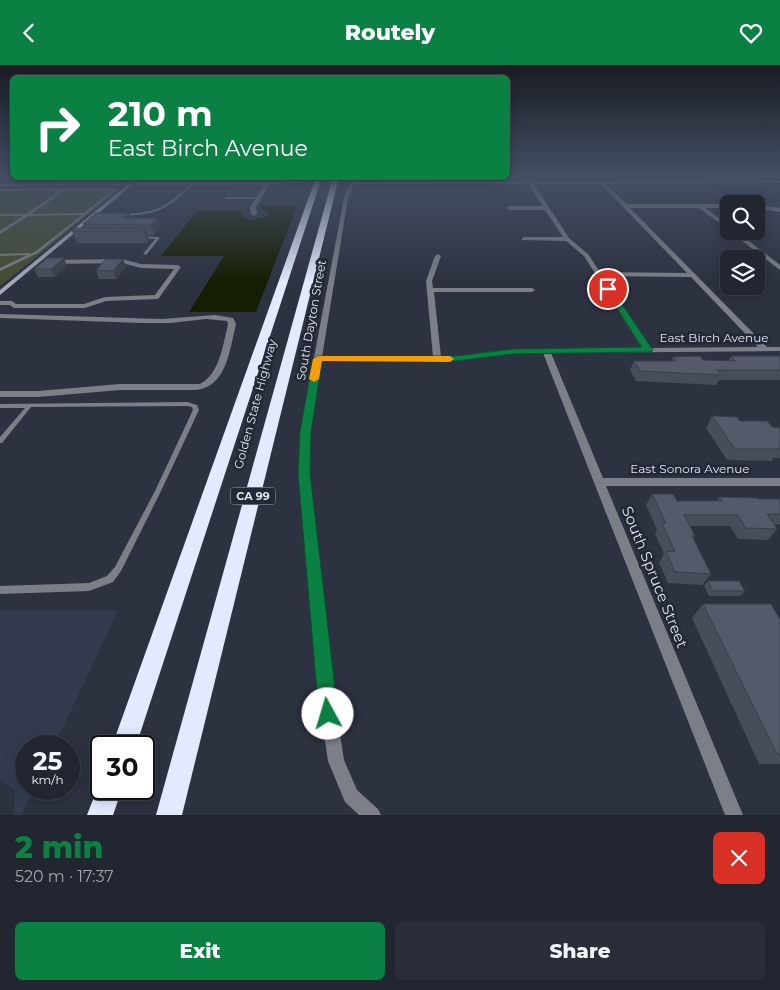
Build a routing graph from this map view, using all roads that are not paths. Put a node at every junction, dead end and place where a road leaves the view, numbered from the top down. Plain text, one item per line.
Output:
1 (32, 212) edge
2 (88, 212) edge
3 (98, 212) edge
4 (156, 212) edge
5 (308, 212) edge
6 (339, 212) edge
7 (344, 212) edge
8 (550, 212) edge
9 (632, 212) edge
10 (708, 212) edge
11 (96, 214) junction
12 (0, 215) edge
13 (28, 215) junction
14 (84, 215) junction
15 (105, 215) edge
16 (114, 215) edge
17 (720, 222) edge
18 (0, 233) edge
19 (68, 237) junction
20 (78, 237) edge
21 (136, 237) edge
22 (524, 239) dead end
23 (567, 239) junction
24 (744, 240) edge
25 (33, 254) junction
26 (145, 254) dead end
27 (0, 255) edge
28 (438, 256) dead end
29 (38, 262) junction
30 (780, 268) edge
31 (0, 270) edge
32 (599, 274) junction
33 (692, 275) junction
34 (532, 290) dead end
35 (430, 291) junction
36 (0, 293) edge
37 (0, 303) edge
38 (0, 316) edge
39 (765, 349) junction
40 (780, 349) edge
41 (648, 350) junction
42 (546, 351) junction
43 (318, 359) junction
44 (437, 359) junction
45 (0, 394) edge
46 (30, 405) junction
47 (0, 406) edge
48 (0, 441) edge
49 (599, 482) junction
50 (780, 482) edge
51 (0, 590) edge
52 (128, 735) edge
53 (105, 800) edge
54 (100, 815) edge
55 (169, 815) edge
56 (372, 815) edge
57 (734, 815) edge

1 - 13 lane
2 - 14 lane
3 - 11 main road
4 - 16 lane
5 - 52 highway, Golden State Highway / CA 99
6 - 55 highway, Golden State Highway / CA 99
7 - 43 street, South Dayton Street
8 - 23 street
9 - 33 street
10 - 17 street
11 - 15 lane
11 - 19 main road
12 - 13 lane
13 - 14 lane
13 - 18 lane
14 - 25 lane
19 - 20 lane
19 - 29 main road
21 - 26 lane
22 - 23 street
23 - 32 street
24 - 30 street
25 - 27 lane
25 - 31 lane
28 - 35 street
29 - 36 main road
29 - 37 street
32 - 33 street
32 - 41 street
33 - 39 street
34 - 35 street
35 - 44 street
38 - 45 street
39 - 40 street, East Birch Avenue
39 - 41 street, East Birch Avenue
41 - 42 street, East Birch Avenue
42 - 44 street, East Birch Avenue
42 - 49 street, South Spruce Street
43 - 44 street, East Birch Avenue
43 - 56 street, South Dayton Street
46 - 47 lane
46 - 48 lane
46 - 51 lane
49 - 50 street, East Sonora Avenue
49 - 57 street, South Spruce Street
53 - 54 highway

